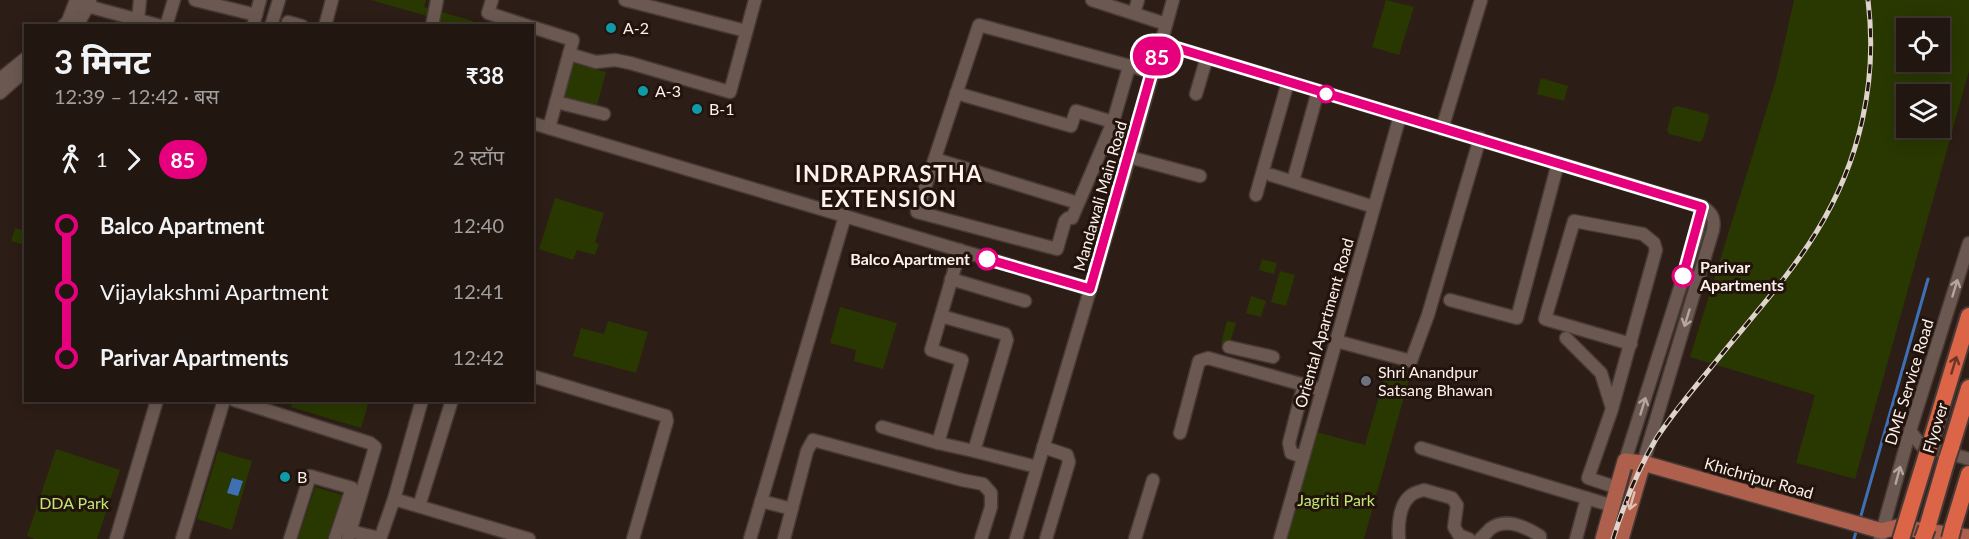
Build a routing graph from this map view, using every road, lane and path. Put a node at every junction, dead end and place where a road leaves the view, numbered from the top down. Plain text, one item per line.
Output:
1 (140, 0) edge
2 (174, 0) edge
3 (195, 0) edge
4 (260, 0) edge
5 (279, 0) edge
6 (332, 0) edge
7 (437, 0) edge
8 (492, 0) edge
9 (625, 0) edge
10 (755, 0) edge
11 (1092, 0) edge
12 (1138, 0) edge
13 (1173, 0) edge
14 (1481, 0) edge
15 (76, 2) edge
16 (89, 3) edge
17 (1134, 14) junction
18 (138, 20) junction
19 (255, 20) edge
20 (288, 22) dead end
21 (65, 24) edge
22 (78, 24) edge
23 (153, 24) edge
24 (167, 24) edge
25 (272, 24) edge
26 (295, 24) edge
27 (326, 24) edge
28 (432, 24) edge
29 (522, 24) edge
30 (1166, 24) junction
31 (534, 28) edge
32 (746, 31) junction
33 (1160, 43) junction
34 (569, 54) junction
35 (1207, 57) junction
36 (24, 60) edge
37 (1129, 67) junction
38 (24, 72) edge
39 (1152, 72) junction
40 (0, 79) edge
41 (1288, 82) junction
42 (1318, 91) junction
43 (0, 93) edge
44 (956, 93) junction
45 (1196, 94) dead end
46 (556, 102) junction
47 (604, 114) dead end
48 (1400, 116) junction
49 (1113, 123) junction
50 (534, 124) edge
51 (549, 128) junction
52 (1442, 129) junction
53 (1480, 138) junction
54 (1129, 157) junction
55 (935, 159) junction
56 (1558, 163) junction
57 (1271, 175) dead end
58 (1200, 176) dead end
59 (1293, 181) junction
60 (1256, 195) dead end
61 (1078, 202) junction
62 (1374, 207) junction
63 (1702, 207) junction
64 (845, 216) junction
65 (1969, 243) edge
66 (960, 250) junction
67 (951, 279) junction
68 (1090, 289) junction
69 (1450, 300) dead end
70 (1025, 301) dead end
71 (941, 316) junction
72 (1969, 316) edge
73 (1566, 338) dead end
74 (1336, 341) junction
75 (1631, 344) junction
76 (1229, 347) dead end
77 (1273, 357) dead end
78 (534, 377) edge
79 (1304, 384) junction
80 (1969, 388) edge
81 (1322, 390) junction
82 (157, 402) edge
83 (223, 402) edge
84 (240, 402) edge
85 (421, 402) edge
86 (451, 402) edge
87 (1612, 409) junction
88 (882, 427) dead end
89 (1910, 431) junction
90 (1180, 433) dead end
91 (938, 443) junction
92 (1043, 447) junction
93 (1421, 448) dead end
94 (974, 451) junction
95 (1303, 457) junction
96 (1969, 459) edge
97 (1625, 462) junction
98 (1643, 463) junction
99 (1037, 467) junction
100 (1969, 474) edge
101 (1153, 480) dead end
102 (1618, 488) junction
103 (1587, 498) junction
104 (394, 499) junction
105 (761, 501) junction
106 (419, 506) junction
107 (1613, 506) junction
108 (792, 509) junction
109 (346, 531) edge
110 (1951, 533) edge
111 (1925, 534) edge
112 (1883, 536) edge
113 (1969, 537) edge
114 (116, 539) edge
115 (182, 539) edge
116 (290, 539) edge
117 (335, 539) edge
118 (380, 539) edge
119 (529, 539) edge
120 (633, 539) edge
121 (750, 539) edge
122 (784, 539) edge
123 (981, 539) edge
124 (1016, 539) edge
125 (1046, 539) edge
126 (1135, 539) edge
127 (1280, 539) edge
128 (1399, 539) edge
129 (1469, 539) edge
130 (1480, 539) edge
131 (1540, 539) edge
132 (1576, 539) edge
133 (1603, 539) edge
134 (1621, 539) edge
135 (1901, 539) edge

1 - 18 street
2 - 24 street
3 - 19 street
4 - 19 street
5 - 25 street
6 - 27 street
7 - 28 street
8 - 29 street
9 - 32 street
10 - 32 street
11 - 17 street
12 - 17 street
13 - 30 street, Mandawali Main Road
14 - 52 street
15 - 16 street
15 - 21 street
16 - 18 street
16 - 22 street
17 - 30 street
18 - 23 street
20 - 26 street
30 - 33 street, Mandawali Main Road
31 - 34 street
32 - 34 street
33 - 35 street
33 - 39 street, Mandawali Main Road
34 - 46 street
35 - 41 street
35 - 45 street
36 - 40 street
37 - 39 street
37 - 44 street
37 - 49 street
38 - 43 street
39 - 54 street, Mandawali Main Road
41 - 42 street
41 - 60 street
42 - 48 street
42 - 59 street
44 - 49 street
44 - 55 street
46 - 47 street
46 - 51 street
48 - 52 street
48 - 62 street, Oriental Apartment Road
49 - 61 street
50 - 51 street
51 - 64 street
52 - 53 street
53 - 56 street
53 - 74 street
54 - 58 street
54 - 68 street, Mandawali Main Road
55 - 61 street
55 - 61 street
56 - 63 street
56 - 69 street
57 - 59 street
59 - 62 street
62 - 74 street, Oriental Apartment Road
97 -> 63 street
63 -> 98 street
64 - 66 street
64 - 105 street
89 -> 65 street, DME Service Road
66 - 67 street
66 - 68 street
67 - 70 street
67 - 71 street
68 - 92 street, Mandawali Main Road
71 - 91 street
71 - 94 street
135 -> 72 highway, Flyover, bridge
73 - 87 street
74 - 81 street, Oriental Apartment Road
75 - 75 street
75 - 87 street
76 - 77 street
78 - 120 street
79 - 81 street
79 - 90 street
79 - 95 street
80 - 111 highway
81 - 95 street, Oriental Apartment Road
82 - 114 street
83 - 115 street
84 - 109 street
85 - 104 street
86 - 106 street
87 - 102 street
88 - 91 street
89 - 96 street
112 -> 89 street, DME Service Road
91 - 94 street
92 - 99 street, Mandawali Main Road
92 - 125 street
93 - 103 street
94 - 99 street
95 - 127 street, Oriental Apartment Road
97 - 98 main road, Khichripur Road
97 - 102 main road
98 - 112 main road, Khichripur Road
98 -> 134 main road
99 - 124 street, Mandawali Main Road
100 - 110 highway
101 - 126 street
102 - 107 main road
103 - 107 street
103 - 132 street
104 - 106 street
104 - 118 street
105 - 108 street
105 - 121 street
106 - 119 street
107 - 133 main road
108 - 122 street
108 - 123 street
109 - 116 street
109 - 117 street
109 - 118 street
112 - 113 main road, Khichripur Road
128 - 129 street
130 - 131 street

